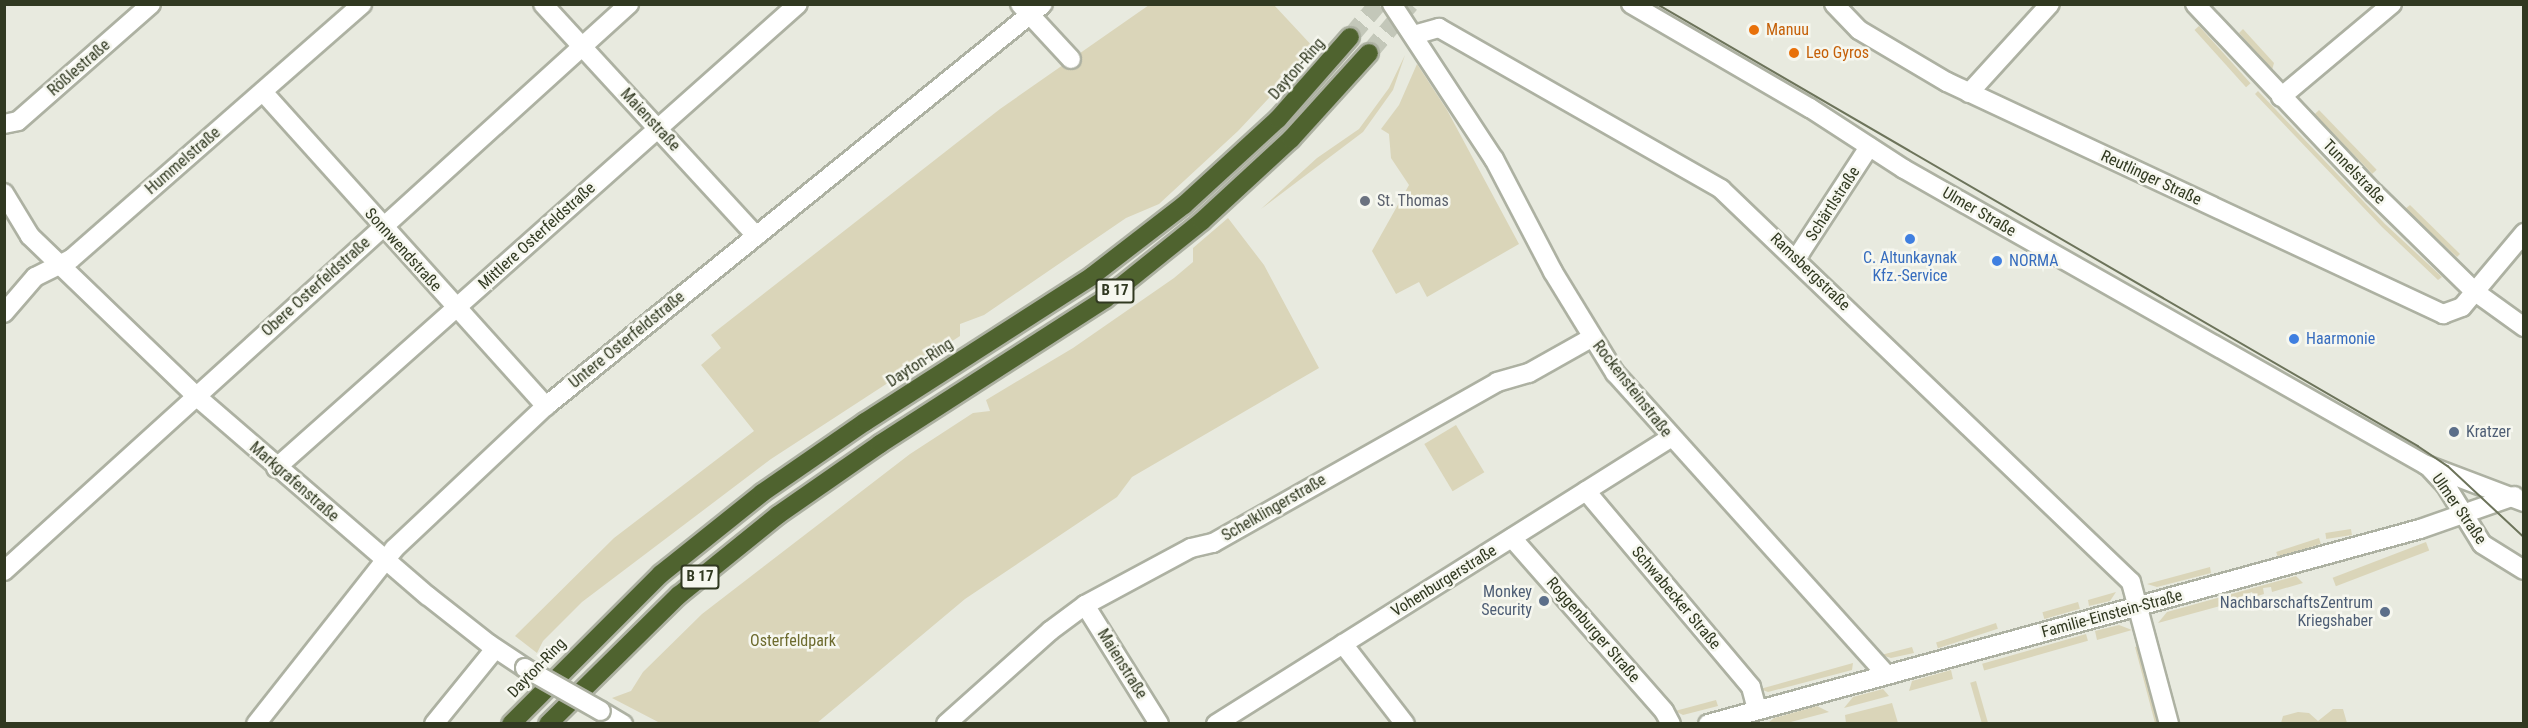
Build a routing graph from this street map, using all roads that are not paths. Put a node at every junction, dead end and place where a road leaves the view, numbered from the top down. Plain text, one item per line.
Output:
1 (151, 4) edge
2 (362, 4) edge
3 (543, 4) edge
4 (629, 4) edge
5 (798, 4) edge
6 (1392, 4) edge
7 (1631, 4) edge
8 (1834, 4) edge
9 (2050, 4) edge
10 (2195, 4) edge
11 (2392, 4) edge
12 (1031, 8) edge
13 (1414, 35) junction
14 (1350, 37) tunnel mouth
15 (582, 47) junction
16 (1369, 53) tunnel mouth
17 (1071, 59) dead end
18 (263, 92) junction
19 (1969, 93) junction
20 (2281, 97) junction
21 (4, 124) edge
22 (658, 128) junction
23 (1869, 147) junction
24 (4, 194) edge
25 (382, 227) junction
26 (2523, 233) edge
27 (756, 236) junction
28 (1796, 259) junction
29 (58, 265) junction
30 (2474, 291) junction
31 (456, 309) junction
32 (4, 313) edge
33 (2523, 327) edge
34 (1591, 338) junction
35 (196, 396) junction
36 (546, 406) junction
37 (1670, 438) junction
38 (2426, 465) junction
39 (276, 468) junction
40 (1586, 491) junction
41 (2519, 499) edge
42 (2463, 513) junction
43 (1512, 538) junction
44 (384, 559) junction
45 (2523, 570) edge
46 (4, 571) edge
47 (1085, 605) junction
48 (2139, 608) junction
49 (1343, 644) junction
50 (495, 649) junction
51 (1886, 674) junction
52 (585, 683) junction
53 (1757, 709) junction
54 (256, 723) edge
55 (434, 723) edge
56 (511, 723) edge
57 (548, 723) edge
58 (556, 723) edge
59 (623, 723) edge
60 (946, 723) edge
61 (1159, 723) edge
62 (1216, 723) edge
63 (1405, 723) edge
64 (1671, 723) edge
65 (1708, 723) edge
66 (2169, 723) edge

1 - 21 street, Rößlestraße
2 - 18 street, Hummelstraße
3 - 15 street, Maienstraße
4 - 15 street, Obere Osterfeldstraße
5 - 22 street, Mittlere Osterfeldstraße
6 - 13 street, Rockensteinstraße
7 - 23 street, Ulmer Straße
8 - 19 street, Reutlinger Straße
9 - 19 street
10 - 20 street, Tunnelstraße
11 - 20 street
12 - 17 street
12 - 27 street, Untere Osterfeldstraße
13 - 28 street, Ramsbergstraße
13 - 34 street, Rockensteinstraße
14 - 56 highway, Dayton-Ring / B 17
15 - 22 street, Maienstraße
15 - 25 street, Obere Osterfeldstraße
16 - 52 highway, B 17
18 - 25 street, Sonnwendstraße
18 - 29 street, Hummelstraße
19 - 30 street, Reutlinger Straße
20 - 30 street, Tunnelstraße
22 - 27 street, Maienstraße
22 - 31 street, Mittlere Osterfeldstraße
23 - 28 street, Schärtlstraße
23 - 38 street, Ulmer Straße
24 - 29 street, Markgrafenstraße
25 - 31 street, Sonnwendstraße
25 - 35 street, Obere Osterfeldstraße
26 - 30 street, Reutlinger Straße
27 - 36 street, Untere Osterfeldstraße
28 - 48 street, Ramsbergstraße
29 - 32 street, Hummelstraße
29 - 35 street, Markgrafenstraße
30 - 33 street, Tunnelstraße
31 - 36 street, Sonnwendstraße
31 - 39 street, Mittlere Osterfeldstraße
34 - 37 street, Rockensteinstraße
34 - 47 street, Schelklingerstraße
35 - 39 street, Markgrafenstraße
35 - 46 street, Obere Osterfeldstraße
36 - 44 street, Untere Osterfeldstraße
37 - 40 street, Vohenburgerstraße
37 - 51 street, Rockensteinstraße
38 - 41 street, Ulmer Straße
38 - 42 street, Ulmer Straße
39 - 44 street, Markgrafenstraße
40 - 43 street, Vohenburgerstraße
40 - 53 street, Schwabecker Straße
41 - 42 street, Familie-Einstein-Straße
42 - 45 street, Ulmer Straße
42 - 48 street, Familie-Einstein-Straße
43 - 49 street, Vohenburgerstraße
43 - 64 street, Roggenburger Straße
44 - 50 street, Markgrafenstraße
44 - 54 street, Untere Osterfeldstraße
47 - 60 street, Schelklingerstraße
47 - 61 street, Maienstraße
48 - 51 street, Familie-Einstein-Straße
48 - 66 street, Ramsbergstraße
49 - 62 street, Vohenburgerstraße
49 - 63 street
50 - 55 street
50 - 59 street, Markgrafenstraße, bridge
51 - 53 street, Familie-Einstein-Straße
52 - 57 highway, B 17
52 - 58 highway
53 - 65 street, Familie-Einstein-Straße

